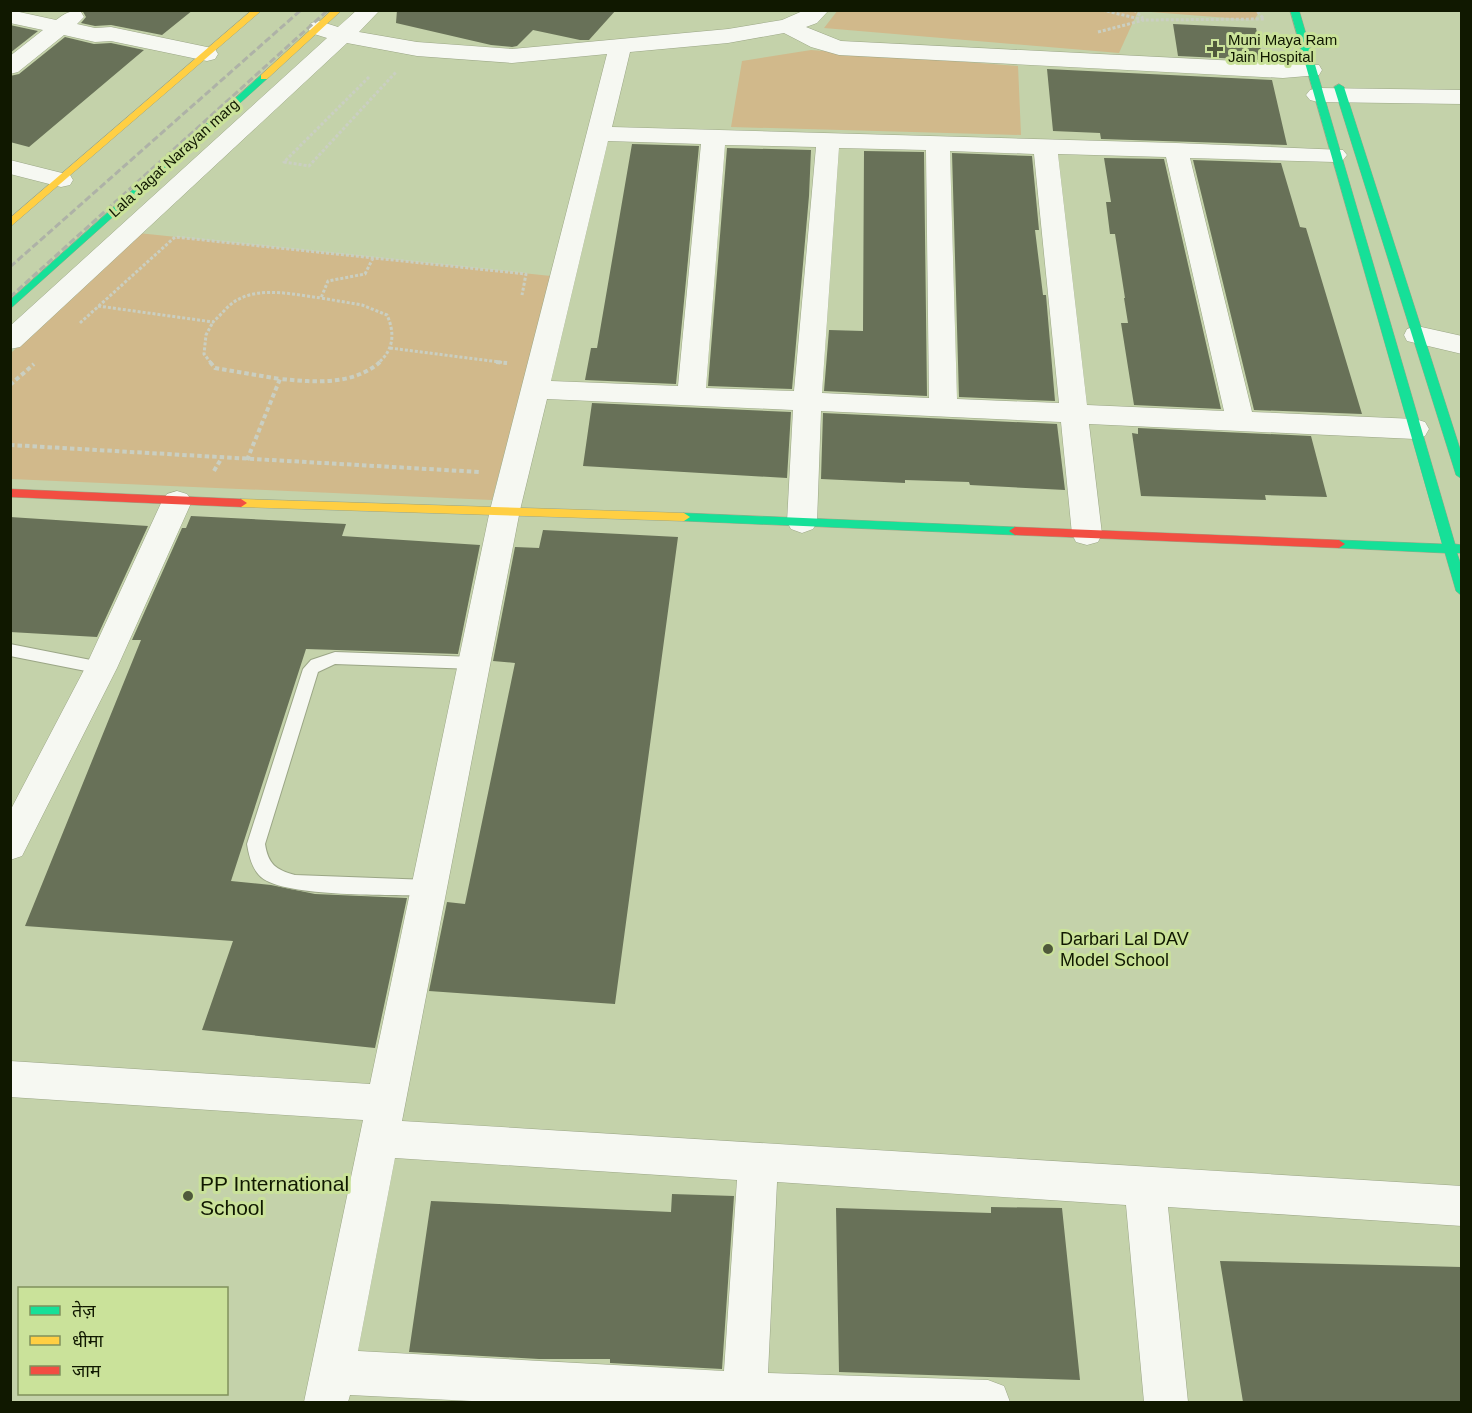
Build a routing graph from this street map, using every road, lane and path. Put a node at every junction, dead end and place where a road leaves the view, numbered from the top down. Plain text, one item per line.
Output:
1 (81, 10) edge
2 (258, 10) edge
3 (338, 10) edge
4 (370, 10) edge
5 (758, 10) edge
6 (819, 10) edge
7 (1102, 10) edge
8 (1134, 10) edge
9 (1256, 10) edge
10 (1294, 10) edge
11 (10, 16) edge
12 (1144, 20) junction
13 (788, 26) junction
14 (61, 27) junction
15 (319, 28) junction
16 (739, 34) junction
17 (344, 36) junction
18 (620, 46) junction
19 (417, 49) junction
20 (201, 59) junction
21 (10, 67) edge
22 (1311, 70) junction
23 (1334, 72) dead end
24 (369, 76) dead end
25 (1318, 94) junction
26 (1341, 95) junction
27 (1461, 97) edge
28 (598, 134) junction
29 (714, 137) junction
30 (828, 141) junction
31 (938, 143) junction
32 (1045, 146) junction
33 (1176, 150) junction
34 (1335, 155) junction
35 (10, 166) edge
36 (61, 180) junction
37 (10, 224) edge
38 (373, 258) junction
39 (521, 296) dead end
40 (321, 298) junction
41 (10, 306) edge
42 (98, 306) junction
43 (213, 322) junction
44 (72, 330) dead end
45 (1417, 335) junction
46 (10, 341) edge
47 (1461, 345) edge
48 (390, 348) junction
49 (510, 352) dead end
50 (37, 361) dead end
51 (508, 363) junction
52 (507, 369) dead end
53 (280, 379) junction
54 (10, 385) edge
55 (536, 389) junction
56 (691, 396) junction
57 (807, 401) junction
58 (943, 407) junction
59 (1073, 414) junction
60 (1240, 421) junction
61 (1415, 429) junction
62 (10, 445) edge
63 (247, 460) junction
64 (483, 472) dead end
65 (1461, 475) edge
66 (10, 493) edge
67 (177, 501) junction
68 (505, 510) junction
69 (801, 522) junction
70 (1087, 534) junction
71 (1455, 549) edge
72 (1461, 591) edge
73 (10, 650) edge
74 (474, 663) junction
75 (101, 668) junction
76 (10, 846) edge
77 (429, 888) junction
78 (10, 1079) edge
79 (383, 1121) junction
80 (758, 1162) junction
81 (1145, 1186) junction
82 (1461, 1206) edge
83 (329, 1387) edge
84 (550, 1393) edge
85 (745, 1398) edge
86 (961, 1402) edge
87 (1166, 1402) edge

1 - 14 street
2 - 20 street
3 - 15 street, Lala Jagat Narayan marg
4 - 17 street
5 - 16 street
6 - 13 street
7 - 12 path
8 - 12 path
9 - 12 path
10 - 22 street
11 - 14 street
13 - 16 street
13 - 22 street
14 - 20 street
14 - 21 street
15 - 17 street
15 - 41 street, Lala Jagat Narayan marg
16 - 18 street
17 - 19 street
17 - 46 street
18 - 19 street
18 - 28 street
19 - 24 path
20 - 36 street
22 - 25 street
23 - 26 street
25 - 26 street
25 - 34 street
26 - 27 street
26 - 45 street
28 - 29 street
28 - 55 street
29 - 30 street
29 - 56 street
30 - 31 street
30 - 57 street
31 - 32 street
31 - 58 street
32 - 33 street
32 - 59 street
33 - 34 street
33 - 60 street
34 - 61 street
35 - 36 street
36 - 37 street
38 - 39 path
38 - 40 path
38 - 42 path
40 - 43 path
40 - 48 path
42 - 43 path
42 - 44 path
43 - 53 path
45 - 47 street
45 - 65 street
48 - 51 path
48 - 53 path
49 - 51 path
50 - 54 path
51 - 52 path
53 - 63 path
55 - 56 street
55 - 68 street
56 - 57 street
57 - 58 street
57 - 69 street
58 - 59 street
59 - 60 street
59 - 70 street
60 - 61 street
61 - 71 street
62 - 63 path
63 - 64 path
66 - 67 street
67 - 68 street
67 - 75 street
68 - 69 street
68 - 74 street
69 - 70 street
70 - 71 street
71 - 72 street
73 - 75 lane
74 - 77 street
74 - 77 lane
75 - 76 street
77 - 79 street
78 - 79 street
79 - 80 street
79 - 83 street
80 - 81 street
80 - 85 street
81 - 82 street
81 - 87 street
83 - 84 street
84 - 85 street
85 - 86 street

